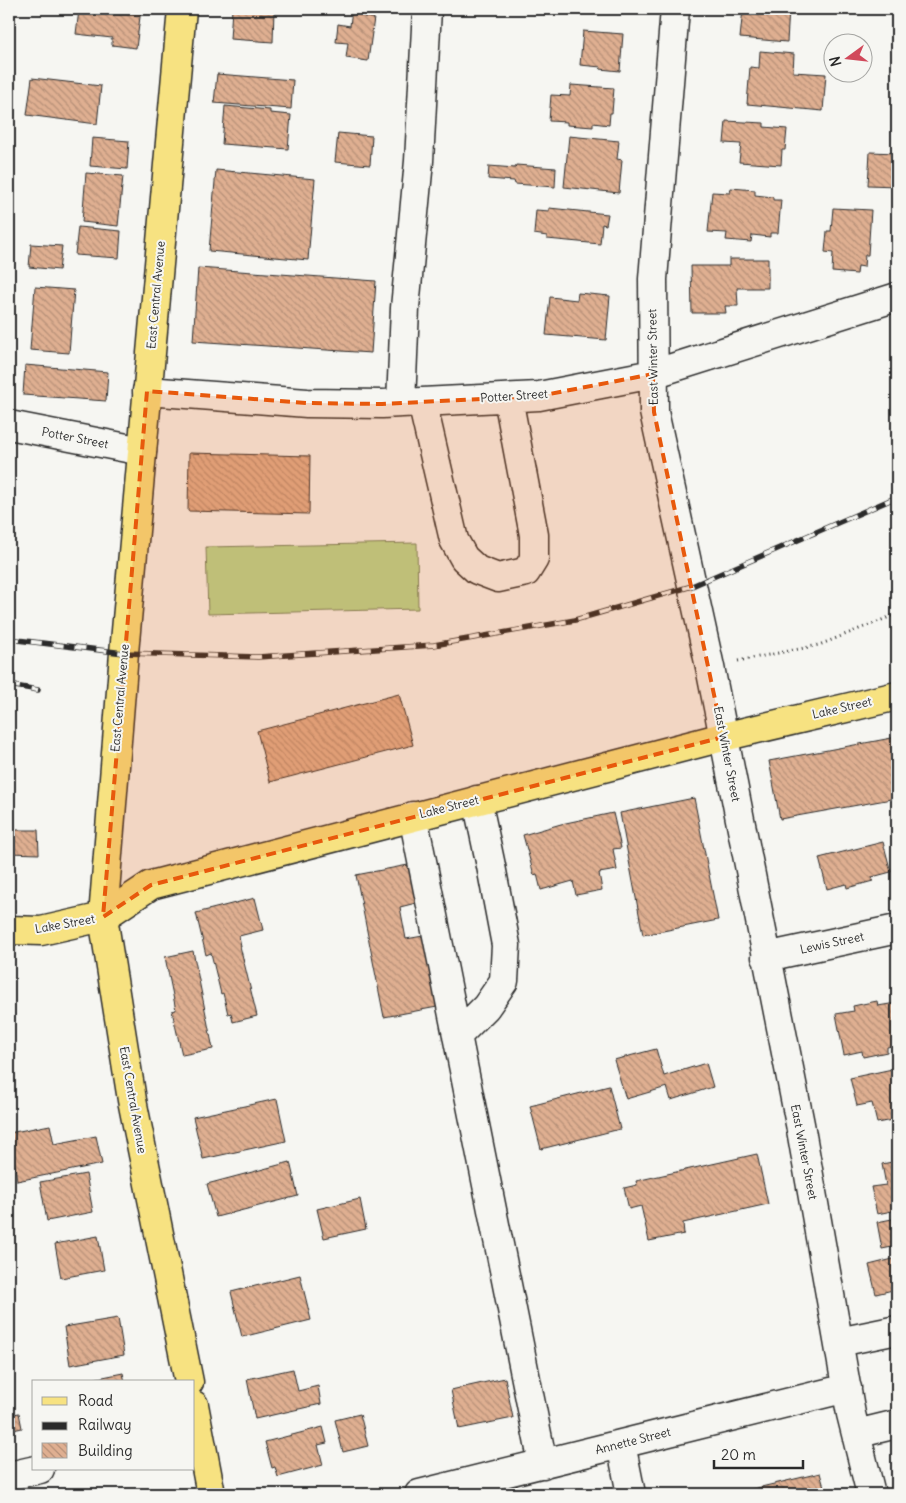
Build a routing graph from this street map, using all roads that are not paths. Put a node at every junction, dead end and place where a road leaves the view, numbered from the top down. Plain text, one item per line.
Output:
1 (182, 9) edge
2 (427, 9) edge
3 (675, 9) edge
4 (897, 298) edge
5 (653, 374) junction
6 (147, 391) junction
7 (508, 398) junction
8 (412, 402) junction
9 (9, 425) edge
10 (142, 451) junction
11 (897, 696) edge
12 (723, 737) junction
13 (477, 800) junction
14 (413, 816) junction
15 (103, 917) junction
16 (897, 929) edge
17 (9, 930) edge
18 (766, 957) junction
19 (457, 1036) junction
20 (897, 1330) edge
21 (839, 1342) junction
22 (189, 1380) edge
23 (847, 1388) junction
24 (195, 1415) edge
25 (897, 1424) edge
26 (197, 1434) edge
27 (856, 1434) junction
28 (621, 1444) junction
29 (543, 1464) junction
30 (36, 1470) edge
31 (9, 1476) edge
32 (436, 1492) edge
33 (211, 1494) edge
34 (631, 1494) edge
35 (870, 1494) edge

1 - 6 main road, East Central Avenue
2 - 8 street
3 - 5 street, East Winter Street
4 - 5 street, Potter Street
5 - 7 street, Potter Street
5 - 12 street, East Winter Street
6 - 8 street, Potter Street
6 - 10 main road, East Central Avenue
7 - 8 street, Potter Street
7 - 8 street
9 - 10 street, Potter Street
10 - 15 main road, East Central Avenue
11 - 12 main road, Lake Street
12 - 13 main road, Lake Street
12 - 18 street, East Winter Street
13 - 14 main road, Lake Street
13 - 19 street
14 - 15 main road, Lake Street
14 - 19 street
15 - 17 main road, Lake Street
15 - 22 main road, East Central Avenue
16 - 18 street, Lewis Street
18 - 21 street, East Winter Street
19 - 29 street
20 - 21 street
21 - 23 street, East Winter Street
23 - 27 street, East Winter Street
23 - 28 street, Annette Street
24 - 26 main road
25 - 27 street
26 - 33 main road
27 - 35 street, East Winter Street
28 - 29 street, Annette Street
28 - 34 street
29 - 32 street, Annette Street
30 - 31 street

